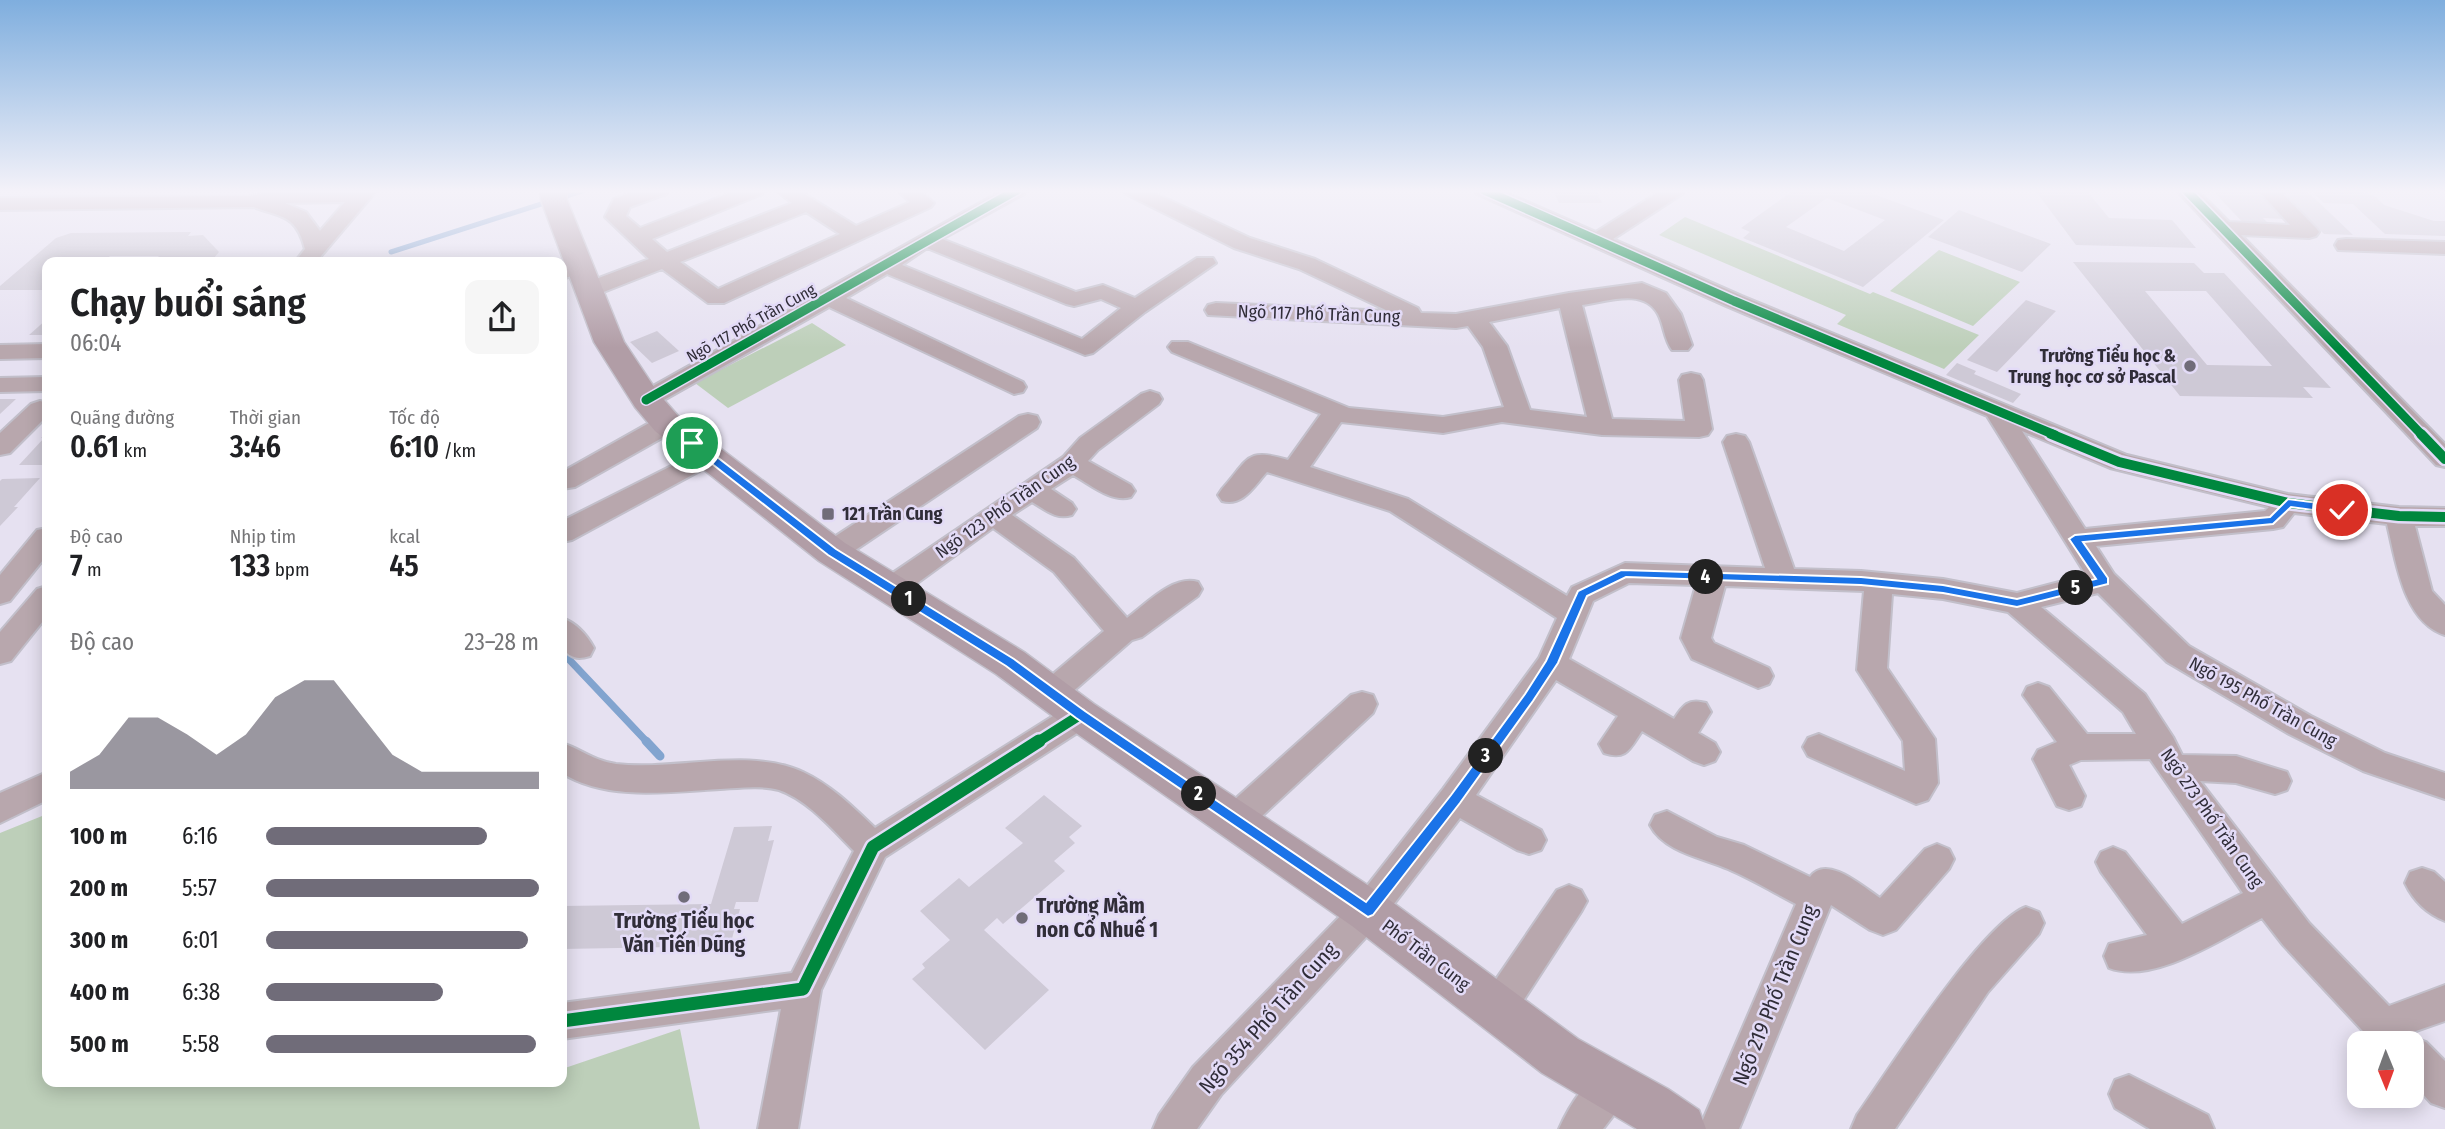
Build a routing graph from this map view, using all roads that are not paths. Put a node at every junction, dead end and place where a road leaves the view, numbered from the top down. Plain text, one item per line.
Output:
1 (322, 243) edge
2 (567, 243) edge
3 (643, 243) edge
4 (703, 243) edge
5 (839, 243) edge
6 (921, 243) edge
7 (932, 243) edge
8 (1241, 243) edge
9 (1607, 243) edge
10 (2236, 243) edge
11 (2346, 245) dead end
12 (2445, 248) edge
13 (311, 256) edge
14 (664, 261) junction
15 (1205, 262) dead end
16 (886, 266) junction
17 (576, 276) edge
18 (830, 298) junction
19 (1569, 300) junction
20 (1137, 307) junction
21 (1216, 310) dead end
22 (1422, 319) junction
23 (1475, 319) junction
24 (1680, 345) dead end
25 (1180, 346) dead end
26 (42, 351) edge
27 (0, 352) edge
28 (1691, 380) dead end
29 (42, 384) edge
30 (0, 385) edge
31 (1014, 387) dead end
32 (1150, 400) dead end
33 (40, 409) dead end
34 (1996, 410) junction
35 (1336, 411) junction
36 (1520, 416) junction
37 (1028, 422) dead end
38 (1602, 427) junction
39 (678, 430) junction
40 (1736, 442) dead end
41 (0, 448) edge
42 (2445, 459) edge
43 (1072, 463) junction
44 (1294, 471) junction
45 (567, 481) edge
46 (605, 489) dead end
47 (1031, 489) junction
48 (1122, 491) dead end
49 (1231, 495) dead end
50 (2288, 503) junction
51 (1063, 509) dead end
52 (993, 515) junction
53 (2399, 516) junction
54 (2445, 517) edge
55 (567, 529) edge
56 (2075, 539) junction
57 (42, 543) edge
58 (832, 552) junction
59 (1712, 578) junction
60 (1783, 578) junction
61 (2104, 581) junction
62 (1879, 583) junction
63 (891, 588) junction
64 (1188, 589) dead end
65 (0, 594) edge
66 (42, 602) edge
67 (2017, 603) junction
68 (1574, 615) junction
69 (2445, 624) edge
70 (1122, 632) junction
71 (0, 653) edge
72 (1552, 663) junction
73 (1758, 676) dead end
74 (2038, 695) dead end
75 (1066, 704) junction
76 (1362, 704) dead end
77 (1637, 714) junction
78 (1693, 734) dead end
79 (1615, 744) dead end
80 (1819, 747) dead end
81 (2079, 747) junction
82 (2168, 758) junction
83 (567, 759) edge
84 (2275, 781) dead end
85 (2445, 786) edge
86 (42, 788) edge
87 (2069, 796) dead end
88 (1455, 799) junction
89 (0, 809) edge
90 (1236, 819) junction
91 (1667, 825) dead end
92 (1530, 840) dead end
93 (873, 847) junction
94 (1937, 859) dead end
95 (2113, 862) dead end
96 (1816, 897) junction
97 (2267, 898) junction
98 (1569, 901) dead end
99 (1368, 911) junction
100 (2026, 923) dead end
101 (2177, 946) junction
102 (2122, 956) dead end
103 (803, 989) junction
104 (2445, 1003) edge
105 (1497, 1009) junction
106 (567, 1020) edge
107 (2387, 1031) edge
108 (2398, 1031) edge
109 (2424, 1067) edge
110 (1612, 1085) junction
111 (2445, 1089) edge
112 (2129, 1094) dead end
113 (778, 1129) edge
114 (1173, 1129) edge
115 (1579, 1129) edge
116 (1680, 1129) edge
117 (1720, 1129) edge
118 (1871, 1129) edge
119 (2194, 1129) edge

1 - 13 street
2 - 17 main road, Phố Trần Cung
3 - 14 street
4 - 14 street
5 - 14 street
6 - 16 street, Ngõ 117 Phố Trần Cung
7 - 20 street
8 - 22 street, Ngõ 117 Phố Trần Cung
9 - 34 street
10 - 42 street
11 - 12 street
14 - 17 street
15 - 20 street
16 - 18 street, Ngõ 117 Phố Trần Cung
16 - 20 street
17 - 39 main road, Phố Trần Cung
18 - 31 street
18 - 39 street, Ngõ 117 Phố Trần Cung
19 - 23 street, Ngõ 117 Phố Trần Cung
19 - 24 street, Ngõ 117 Phố Trần Cung
19 - 38 street
21 - 22 street, Ngõ 117 Phố Trần Cung
22 - 23 street, Ngõ 117 Phố Trần Cung
23 - 36 street
25 - 35 street
26 - 27 street
28 - 38 street
29 - 30 street
32 - 43 street, Ngõ 123 Phố Trần Cung
33 - 41 street
34 - 50 street
34 - 56 street, Ngõ 195 Phố Trần Cung
35 - 36 street
35 - 44 street
36 - 38 street
37 - 58 street
39 - 45 street
39 - 46 street
39 - 55 street
39 - 58 main road, Phố Trần Cung
40 - 60 street
43 - 47 street, Ngõ 123 Phố Trần Cung
43 - 48 street
44 - 49 street
44 - 68 street
47 - 51 street
47 - 52 street, Ngõ 123 Phố Trần Cung
50 - 53 street
50 - 56 street
52 - 63 street, Ngõ 123 Phố Trần Cung
52 - 70 street
53 - 54 street
53 - 69 street
56 - 61 street, Ngõ 195 Phố Trần Cung
57 - 65 street
58 - 63 main road, Phố Trần Cung
59 - 60 street
59 - 68 street
59 - 73 street
60 - 62 street
61 - 67 street
61 - 85 street, Ngõ 195 Phố Trần Cung
62 - 67 street
62 - 80 street
63 - 75 main road, Phố Trần Cung
64 - 70 street
66 - 71 street
67 - 82 street, Ngõ 273 Phố Trần Cung
68 - 72 street
70 - 75 street
72 - 77 street
72 - 88 street
74 - 81 street
75 - 90 main road, Phố Trần Cung
75 - 93 street
76 - 90 street
77 - 78 street
77 - 79 street
81 - 82 street
81 - 87 street
82 - 84 street
82 - 97 street, Ngõ 273 Phố Trần Cung
83 - 93 street
86 - 89 street
88 - 92 street
88 - 99 street
90 - 99 main road, Phố Trần Cung
91 - 96 street, Ngõ 219 Phố Trần Cung
93 - 103 street
94 - 96 street
95 - 101 street
96 - 117 street, Ngõ 219 Phố Trần Cung
97 - 101 street
97 - 107 street, Ngõ 273 Phố Trần Cung
98 - 105 street
99 - 105 main road, Phố Trần Cung
99 - 114 street, Ngõ 354 Phố Trần Cung
100 - 118 street
101 - 102 street
103 - 106 street
103 - 113 street
104 - 108 street
105 - 110 main road, Phố Trần Cung
109 - 111 street
110 - 115 street
110 - 116 main road, Phố Trần Cung
112 - 119 street

